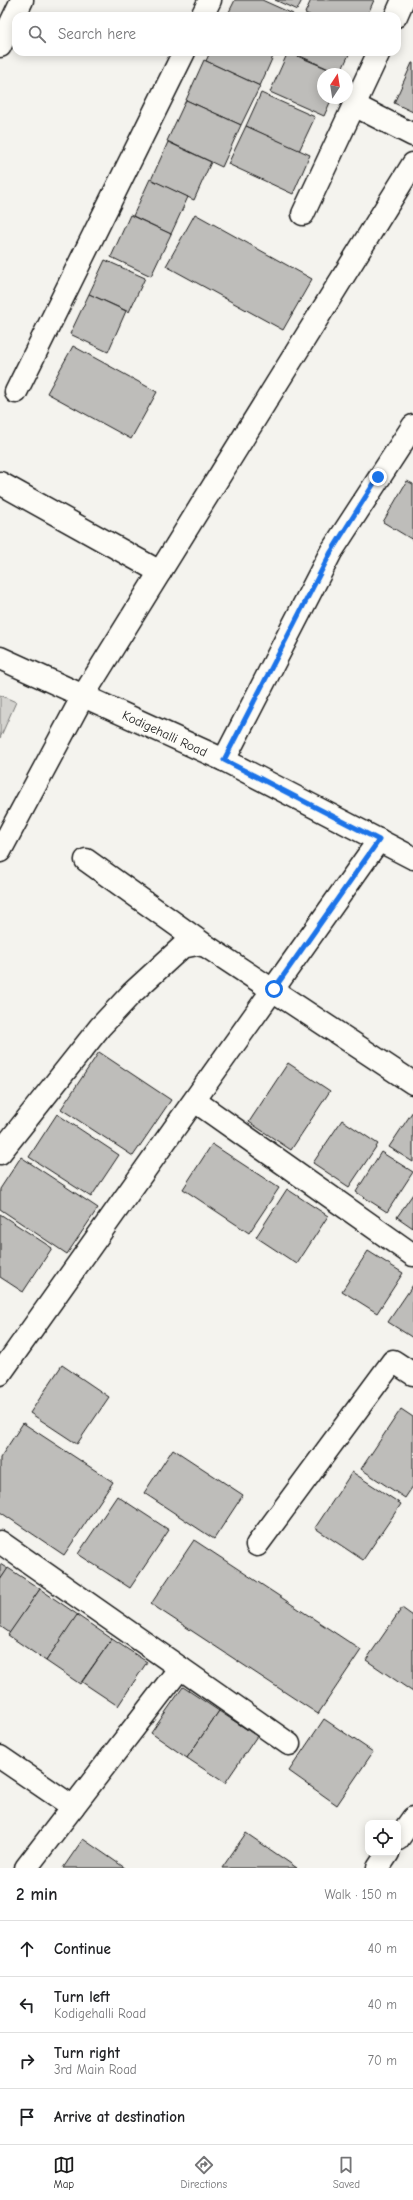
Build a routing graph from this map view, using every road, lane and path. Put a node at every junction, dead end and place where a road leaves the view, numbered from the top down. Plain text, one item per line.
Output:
1 (22, 0) edge
2 (210, 0) edge
3 (404, 0) edge
4 (16, 12) edge
5 (204, 12) edge
6 (398, 12) edge
7 (12, 21) edge
8 (0, 46) edge
9 (182, 56) edge
10 (377, 56) edge
11 (354, 105) junction
12 (413, 135) edge
13 (413, 164) edge
14 (303, 214) dead end
15 (16, 392) dead end
16 (413, 426) edge
17 (0, 483) edge
18 (160, 572) junction
19 (0, 658) edge
20 (84, 696) junction
21 (224, 760) junction
22 (379, 840) junction
23 (0, 851) edge
24 (413, 858) edge
25 (86, 860) dead end
26 (206, 946) junction
27 (274, 989) junction
28 (413, 1083) edge
29 (195, 1101) junction
30 (0, 1153) edge
31 (413, 1254) edge
32 (0, 1374) edge
33 (413, 1374) edge
34 (0, 1542) edge
35 (257, 1545) dead end
36 (180, 1668) junction
37 (289, 1744) dead end
38 (0, 1757) edge
39 (73, 1807) junction
40 (413, 1818) edge
41 (401, 1835) edge
42 (386, 1856) edge
43 (26, 1868) edge
44 (378, 1868) edge

1 - 4 street
2 - 5 street
3 - 6 street
7 - 8 street
9 - 15 street
10 - 11 street
11 - 12 street
11 - 14 street
13 - 18 street
16 - 21 street
17 - 18 street
18 - 20 street
19 - 20 street, Kodigehalli Road
20 - 21 street, Kodigehalli Road
20 - 23 street
21 - 22 street, Kodigehalli Road
22 - 24 street, Kodigehalli Road
22 - 27 street
25 - 26 street
26 - 27 street
26 - 30 street
27 - 28 street
27 - 29 street
29 - 31 street
29 - 32 street
33 - 35 street
34 - 36 street
36 - 37 street
36 - 39 street
38 - 39 street
39 - 43 street
40 - 41 street
42 - 44 street

